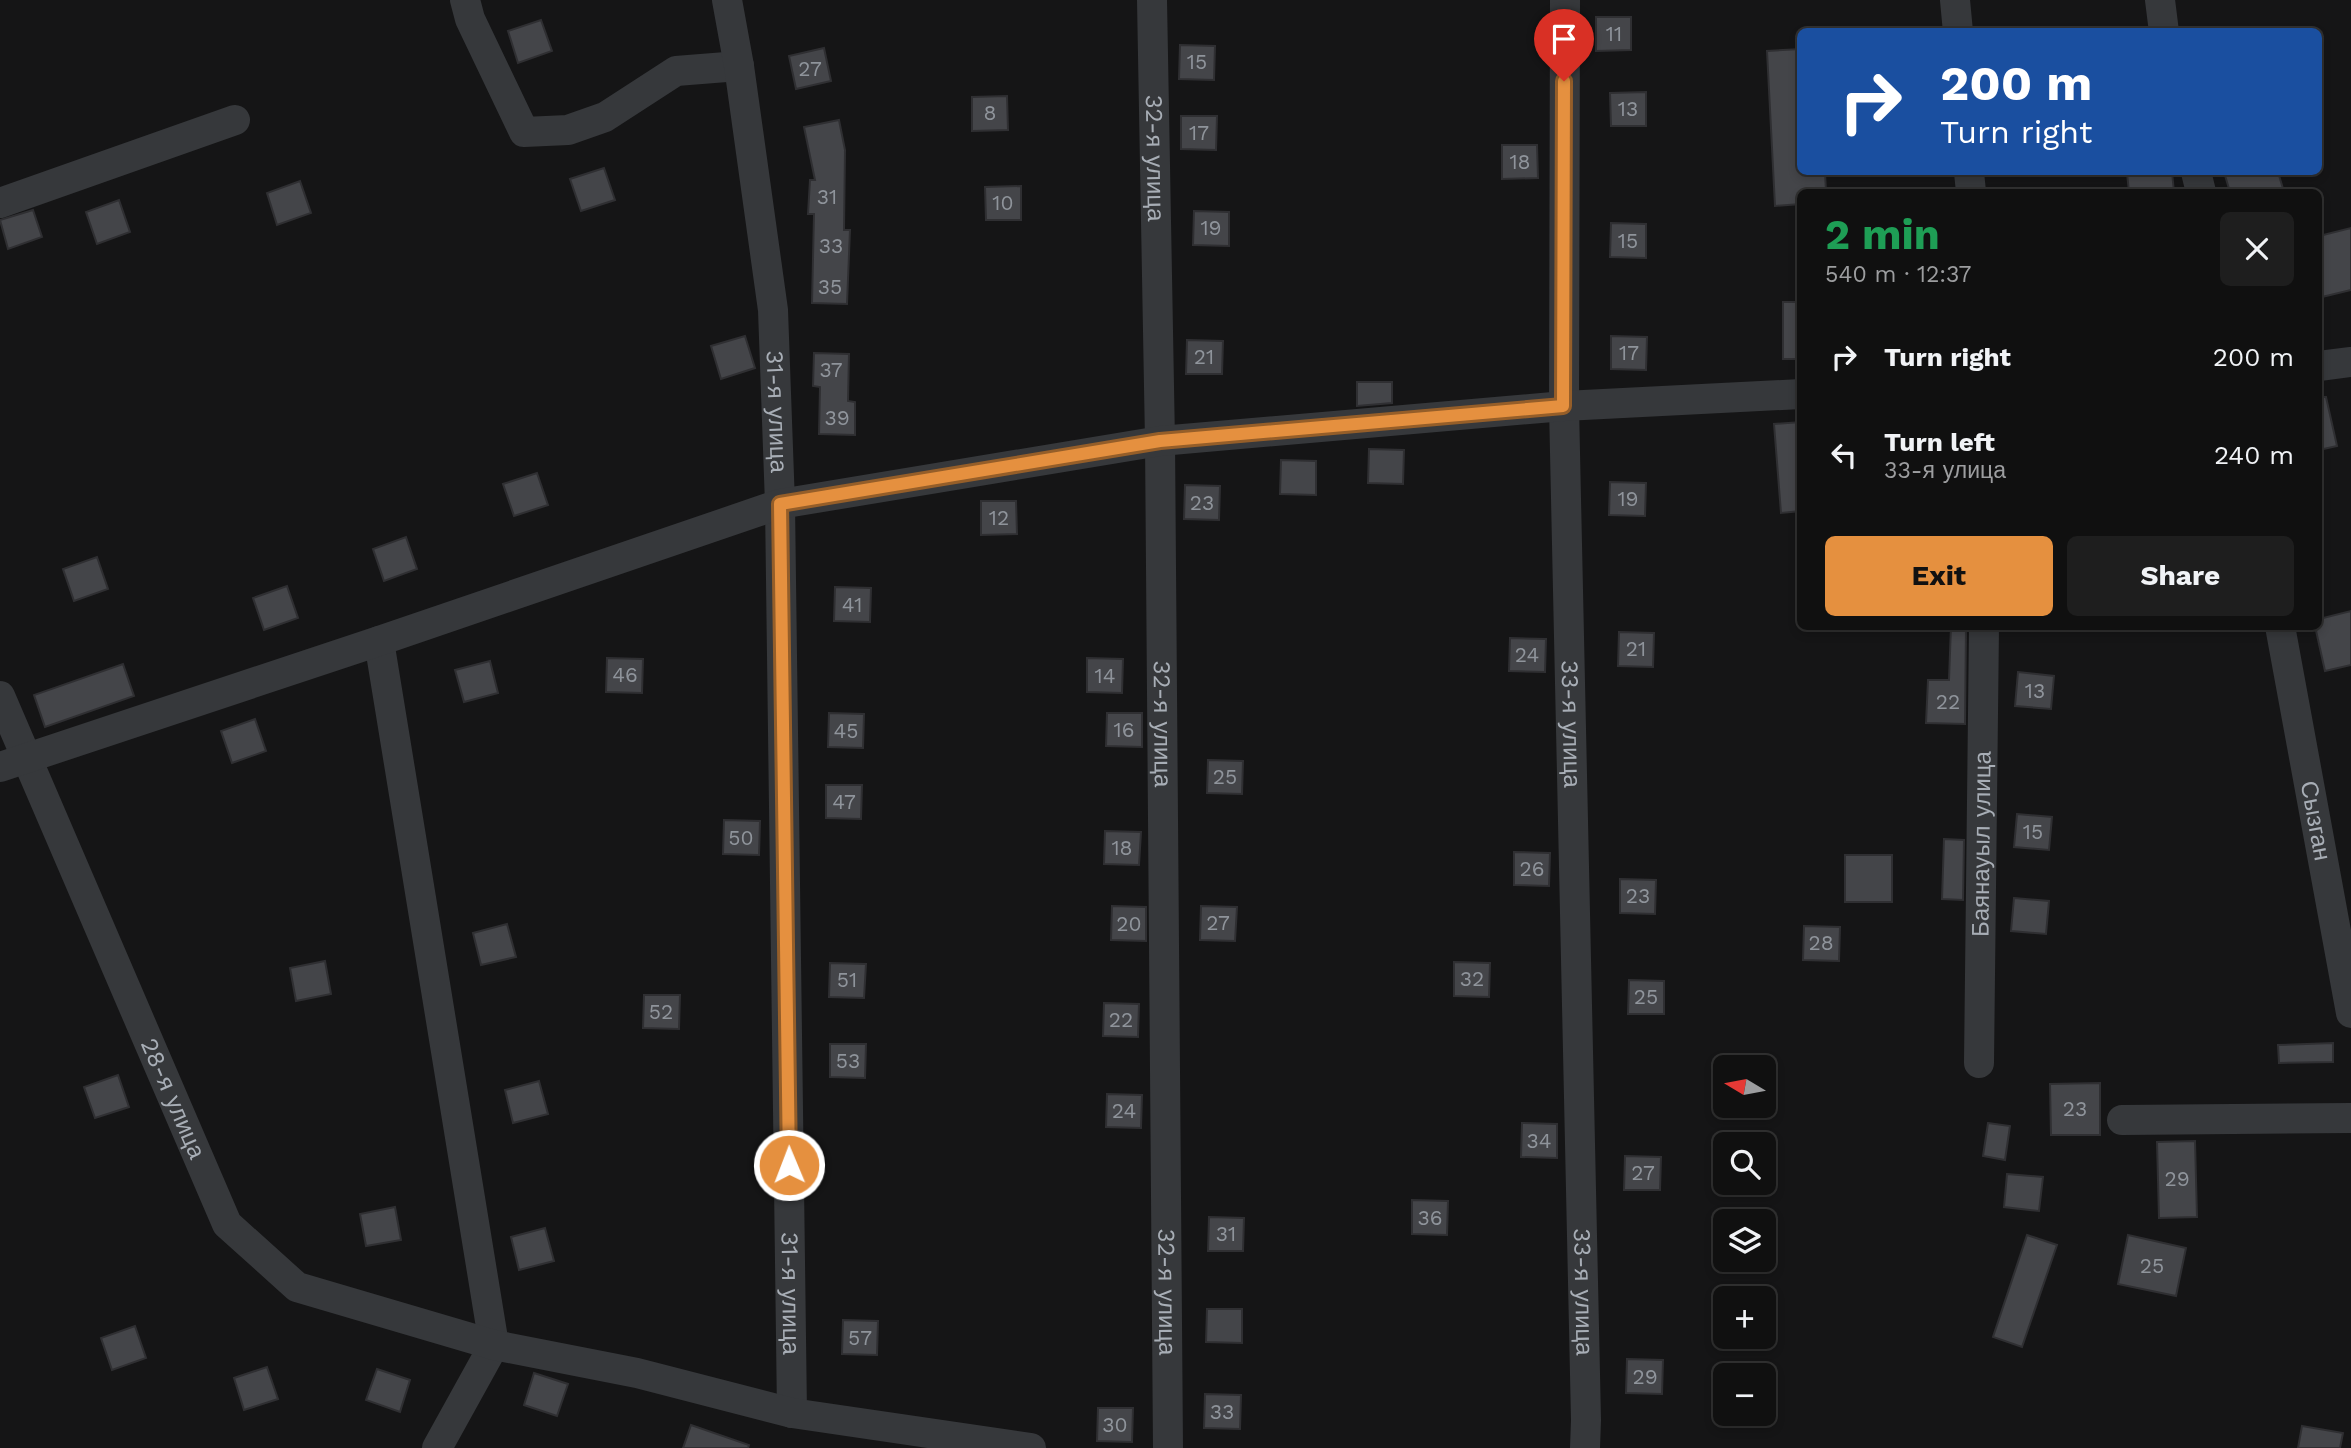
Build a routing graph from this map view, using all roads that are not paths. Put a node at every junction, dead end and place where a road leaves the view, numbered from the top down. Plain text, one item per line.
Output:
1 (465, 0) edge
2 (727, 0) edge
3 (1152, 0) edge
4 (1565, 0) edge
5 (1955, 0) edge
6 (2160, 0) edge
7 (1958, 28) edge
8 (2164, 28) edge
9 (739, 66) junction
10 (235, 120) dead end
11 (0, 203) edge
12 (2351, 362) edge
13 (2322, 366) edge
14 (1797, 394) edge
15 (1563, 406) junction
16 (1160, 441) junction
17 (780, 504) junction
18 (1984, 630) edge
19 (2281, 630) edge
20 (379, 641) junction
21 (0, 696) edge
22 (13, 762) edge
23 (2351, 1013) edge
24 (1979, 1063) dead end
25 (2351, 1118) edge
26 (2122, 1121) dead end
27 (494, 1345) junction
28 (792, 1413) junction
29 (437, 1448) edge
30 (1031, 1448) edge
31 (1168, 1448) edge
32 (1584, 1448) edge

1 - 9 street
2 - 9 street, 31-я улица
3 - 16 street, 32-я улица
4 - 15 street, 33-я улица
5 - 7 street
6 - 8 street
9 - 17 street, 31-я улица
10 - 11 street
12 - 13 street
14 - 15 street
15 - 16 street
15 - 32 street, 33-я улица
16 - 17 street
16 - 31 street, 32-я улица
17 - 20 street
17 - 28 street, 31-я улица
18 - 24 street, Баянауыл улица
19 - 23 street, Сызган
20 - 22 street
20 - 27 street
21 - 22 street, 28-я улица
22 - 27 street, 28-я улица
25 - 26 street
27 - 28 street, 28-я улица
27 - 29 street
28 - 30 street, 28-я улица

